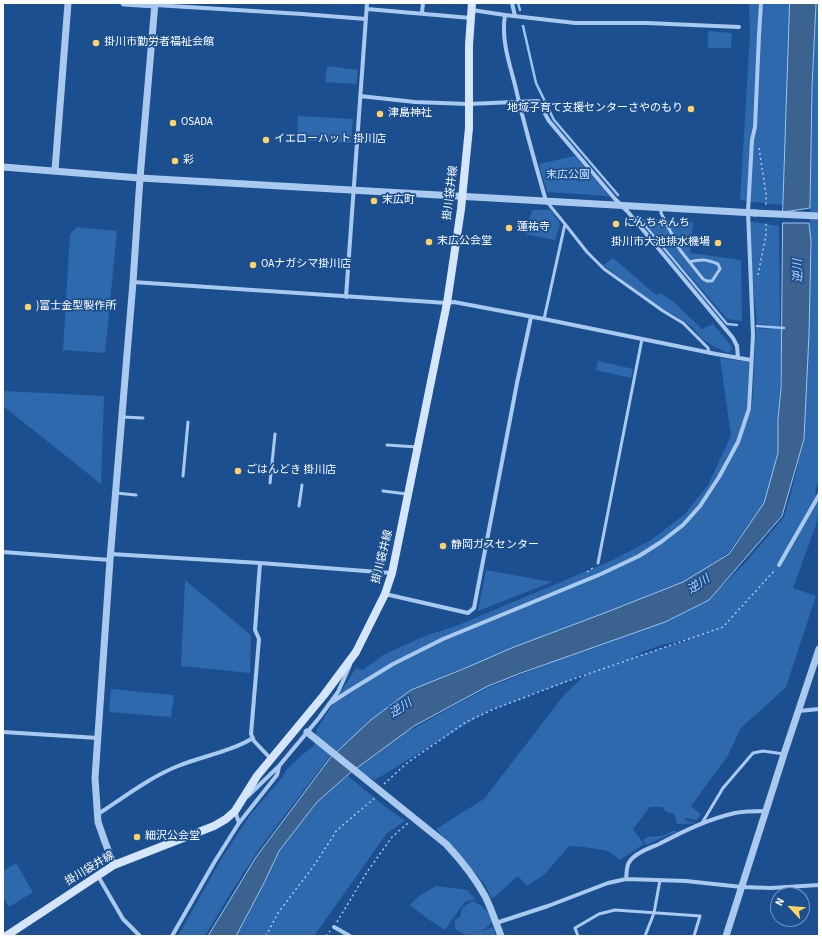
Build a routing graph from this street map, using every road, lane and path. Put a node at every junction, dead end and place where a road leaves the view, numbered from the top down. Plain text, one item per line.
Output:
1 (68, 3) edge
2 (124, 3) edge
3 (367, 3) edge
4 (423, 3) edge
5 (512, 3) edge
6 (761, 3) edge
7 (155, 4) edge
8 (367, 9) junction
9 (472, 10) edge
10 (422, 13) junction
11 (505, 15) junction
12 (515, 16) junction
13 (366, 20) junction
14 (739, 27) dead end
15 (360, 96) junction
16 (518, 102) junction
17 (468, 104) junction
18 (3, 167) edge
19 (55, 170) junction
20 (140, 178) junction
21 (354, 190) junction
22 (462, 196) junction
23 (546, 201) junction
24 (621, 205) junction
25 (661, 207) junction
26 (751, 212) junction
27 (819, 216) edge
28 (565, 224) junction
29 (689, 262) junction
30 (133, 282) junction
31 (346, 297) junction
32 (447, 303) junction
33 (530, 317) junction
34 (544, 319) junction
35 (642, 340) junction
36 (709, 353) junction
37 (738, 358) junction
38 (751, 360) junction
39 (122, 417) junction
40 (143, 418) dead end
41 (188, 422) dead end
42 (276, 434) dead end
43 (387, 445) dead end
44 (418, 447) junction
45 (183, 476) dead end
46 (270, 482) dead end
47 (302, 485) dead end
48 (383, 491) dead end
49 (116, 493) junction
50 (408, 494) junction
51 (136, 495) dead end
52 (819, 495) edge
53 (299, 506) dead end
54 (3, 552) edge
55 (110, 557) junction
56 (260, 563) junction
57 (598, 563) dead end
58 (779, 565) joint
59 (392, 573) junction
60 (385, 594) junction
61 (819, 649) edge
62 (356, 652) junction
63 (329, 704) junction
64 (819, 709) edge
65 (799, 711) junction
66 (3, 732) edge
67 (307, 732) junction
68 (98, 738) junction
69 (253, 738) junction
70 (784, 754) junction
71 (271, 759) junction
72 (279, 766) junction
73 (382, 792) junction
74 (237, 807) junction
75 (766, 811) junction
76 (98, 814) junction
77 (414, 818) junction
78 (239, 823) junction
79 (702, 823) junction
80 (114, 865) junction
81 (98, 876) junction
82 (626, 879) junction
83 (660, 880) junction
84 (819, 885) edge
85 (742, 887) junction
86 (654, 913) junction
87 (496, 923) junction
88 (334, 927) junction
89 (175, 931) junction
90 (6, 936) edge
91 (140, 936) edge
92 (169, 936) edge
93 (172, 936) edge
94 (266, 936) edge
95 (326, 936) edge
96 (350, 936) edge
97 (501, 936) edge
98 (578, 936) edge
99 (645, 936) edge
100 (694, 936) edge
101 (726, 936) edge

1 - 19 street
2 - 7 street
3 - 8 street
4 - 10 street
5 - 12 street
6 - 26 street
7 - 13 street
7 - 20 street
8 - 10 street
8 - 13 street
9 - 10 street
9 - 11 street
9 - 17 main road, 掛川袋井線
11 - 12 street
11 - 16 street
12 - 14 street
13 - 15 street
15 - 17 street
15 - 21 street
16 - 17 street
16 - 23 street
16 - 24 street
17 - 22 main road, 掛川袋井線
18 - 19 street
19 - 20 street
20 - 21 street
20 - 30 street
21 - 22 street
21 - 31 street
22 - 23 street
22 - 32 main road, 掛川袋井線
23 - 24 street
23 - 28 lane
24 - 25 street
24 - 37 street
25 - 26 street
25 - 29 lane
26 - 27 street, bridge
26 - 38 street
28 - 34 lane
28 - 36 lane
29 - 29 lane
30 - 31 street
30 - 39 street
31 - 32 street
32 - 33 street
32 - 44 main road, 掛川袋井線
33 - 34 street
33 - 60 street
34 - 35 street
35 - 36 street
35 - 57 lane
36 - 37 street
37 - 38 street
38 - 63 street
39 - 40 lane
39 - 49 street
41 - 45 lane
42 - 46 lane
43 - 44 lane
44 - 50 main road, 掛川袋井線
47 - 53 lane
48 - 50 lane
49 - 51 lane
49 - 55 street
50 - 59 main road, 掛川袋井線
52 - 58 street
54 - 55 street
55 - 56 street
55 - 68 street
56 - 59 street
56 - 69 street
58 - 73 path
59 - 60 main road, 掛川袋井線
60 - 62 main road, 掛川袋井線
61 - 65 street
62 - 63 street
62 - 71 main road, 掛川袋井線
63 - 67 street
64 - 65 street
65 - 70 street
66 - 68 street
67 - 72 street
67 - 73 street
68 - 76 street
69 - 71 street
69 - 76 street
70 - 75 street
70 - 79 lane
71 - 74 main road, 掛川袋井線
72 - 74 street
72 - 78 street
73 - 77 street
73 - 94 path
74 - 78 street
74 - 80 main road, 掛川袋井線
75 - 79 street
75 - 85 street
76 - 80 street
77 - 87 street
77 - 88 path
78 - 89 street
79 - 82 street
80 - 81 main road, 掛川袋井線
81 - 90 main road, 掛川袋井線
81 - 91 street
82 - 83 street
82 - 87 street
83 - 85 street
83 - 86 lane
84 - 85 street
85 - 101 street
86 - 98 lane
86 - 99 lane
86 - 100 lane
87 - 97 street
88 - 95 path
88 - 96 street
89 - 92 street
89 - 93 street

